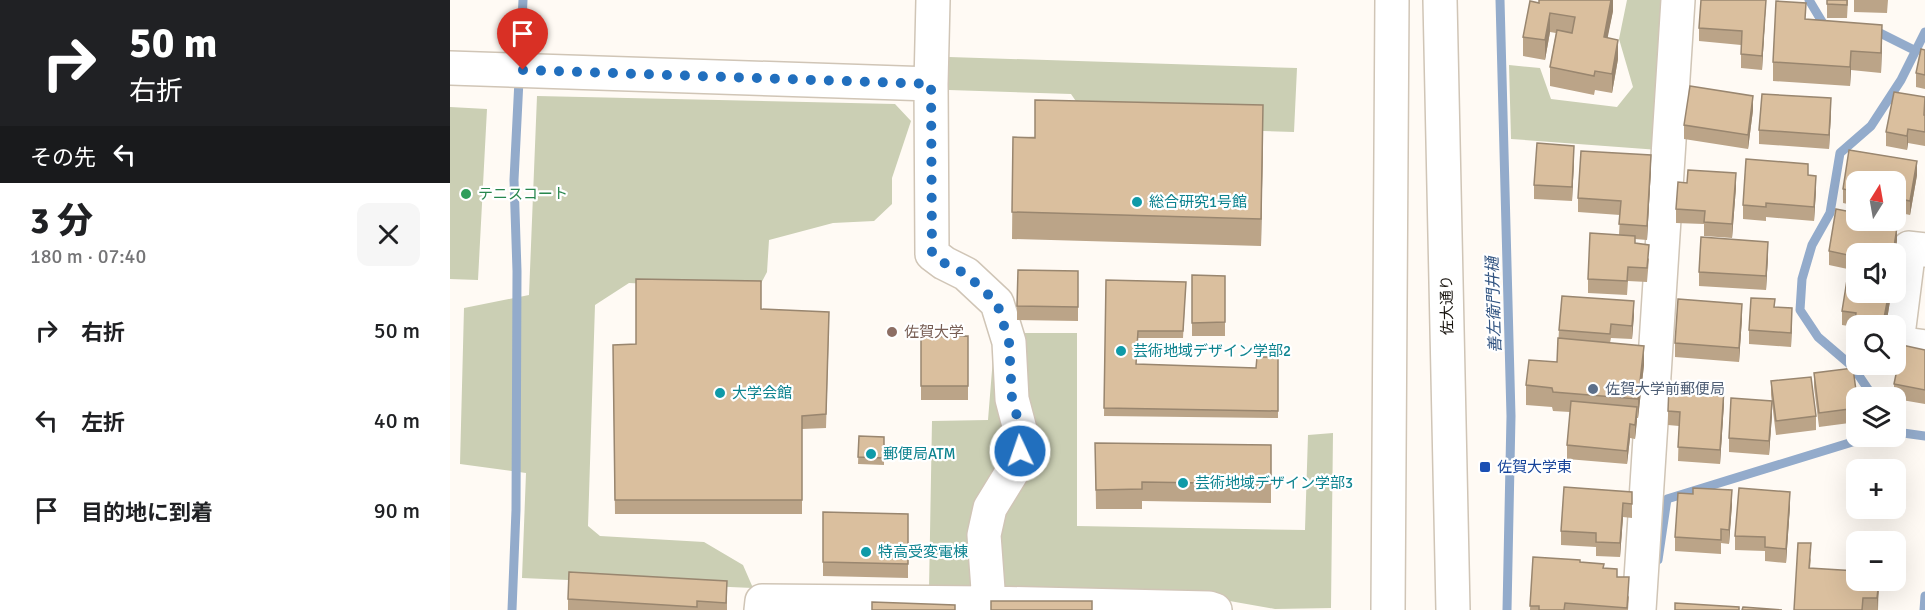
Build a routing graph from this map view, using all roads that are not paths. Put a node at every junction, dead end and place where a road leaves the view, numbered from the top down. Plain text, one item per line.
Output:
1 (933, 0) edge
2 (1392, 0) edge
3 (1440, 0) edge
4 (1678, 0) edge
5 (450, 68) edge
6 (931, 84) junction
7 (1633, 155) edge
8 (1668, 158) junction
9 (1925, 250) edge
10 (1925, 347) edge
11 (978, 605) edge
12 (761, 610) edge
13 (1215, 610) edge
14 (1388, 610) edge
15 (1453, 610) edge
16 (1639, 610) edge

1 - 6 street
2 - 14 street
3 - 15 street, 佐大通り
4 - 8 street
5 - 6 street
6 - 11 street
7 - 8 street
8 - 16 street
9 - 10 street
11 - 12 street
11 - 13 street

